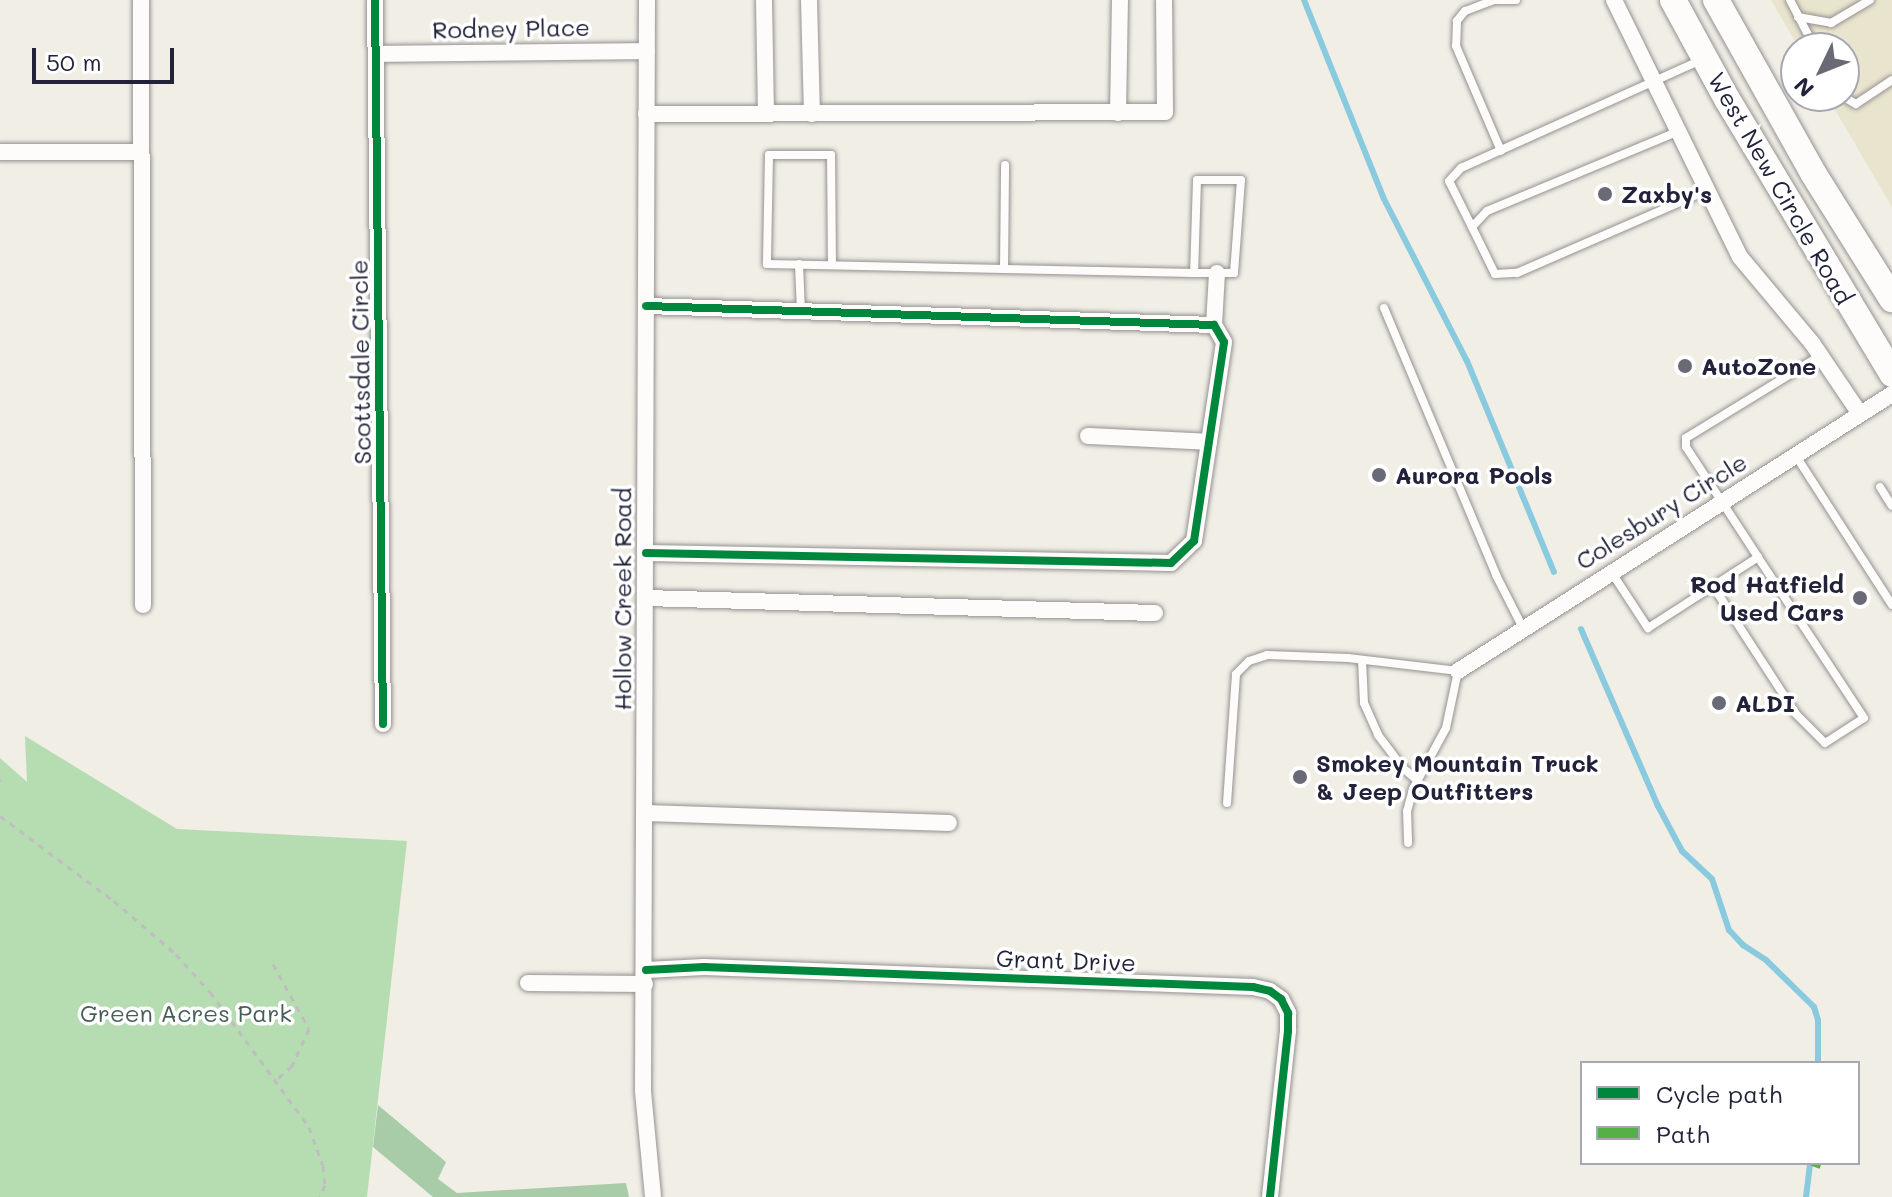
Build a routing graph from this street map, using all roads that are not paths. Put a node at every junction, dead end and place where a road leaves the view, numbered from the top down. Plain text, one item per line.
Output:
1 (141, 0) edge
2 (375, 0) edge
3 (647, 0) edge
4 (764, 0) edge
5 (809, 0) edge
6 (1120, 0) edge
7 (1164, 0) edge
8 (1494, 0) edge
9 (1516, 0) edge
10 (1614, 0) edge
11 (1673, 0) edge
12 (1716, 0) edge
13 (1790, 0) edge
14 (1870, 0) edge
15 (1798, 17) junction
16 (1806, 32) edge
17 (647, 51) junction
18 (376, 54) junction
19 (1705, 58) junction
20 (1892, 80) edge
21 (1657, 83) junction
22 (1860, 101) edge
23 (1118, 113) junction
24 (646, 114) junction
25 (766, 114) junction
26 (812, 114) junction
27 (1679, 131) junction
28 (1501, 151) junction
29 (0, 152) edge
30 (140, 152) junction
31 (1005, 165) dead end
32 (1706, 191) junction
33 (1472, 227) junction
34 (799, 264) junction
35 (832, 265) junction
36 (1004, 269) junction
37 (1194, 273) junction
38 (1217, 273) junction
39 (1892, 299) edge
40 (646, 306) junction
41 (1384, 308) dead end
42 (801, 311) junction
43 (1214, 325) junction
44 (1821, 355) junction
45 (1892, 374) edge
46 (1892, 394) edge
47 (1860, 414) junction
48 (1088, 436) dead end
49 (1209, 442) junction
50 (1795, 456) junction
51 (1880, 487) dead end
52 (1721, 501) junction
53 (1892, 506) edge
54 (646, 553) junction
55 (1758, 557) junction
56 (1610, 571) junction
57 (1713, 586) junction
58 (646, 598) junction
59 (143, 605) dead end
60 (1892, 605) edge
61 (1155, 613) dead end
62 (1523, 628) junction
63 (1362, 660) junction
64 (1458, 671) junction
65 (383, 724) dead end
66 (1417, 780) junction
67 (1227, 803) dead end
68 (646, 813) junction
69 (949, 823) dead end
70 (1408, 843) dead end
71 (646, 977) junction
72 (528, 983) dead end
73 (653, 1197) edge
74 (1270, 1197) edge

1 - 30 street
2 - 18 street, Scottsdale Circle
3 - 17 street, Hollow Creek Road
4 - 25 street
5 - 26 street
6 - 23 street
7 - 23 street
8 - 9 lane
8 - 28 lane
10 - 21 street
11 - 19 highway, West New Circle Road
12 - 39 highway, West New Circle Road
13 - 15 lane
14 - 15 lane
15 - 16 lane
17 - 18 street, Rodney Place
17 - 24 street, Hollow Creek Road
18 - 65 street, Scottsdale Circle
19 - 21 lane
19 - 45 highway, West New Circle Road
20 - 22 lane
21 - 27 street
21 - 28 lane
23 - 26 street
24 - 25 street
24 - 40 street, Hollow Creek Road
25 - 26 street
27 - 32 street
27 - 33 lane
28 - 33 lane
29 - 30 street
30 - 59 street
31 - 36 lane
32 - 33 lane
32 - 44 street
34 - 35 lane
34 - 35 lane
34 - 42 lane
35 - 36 lane
36 - 37 lane
37 - 38 lane
37 - 38 lane
38 - 43 street
40 - 42 street
40 - 54 street, Hollow Creek Road
41 - 62 lane
42 - 43 street
43 - 49 street
44 - 47 street
44 - 52 lane
46 - 47 street, Colesbury Circle
47 - 50 street, Colesbury Circle
48 - 49 street
49 - 54 street
50 - 52 street, Colesbury Circle
50 - 60 lane
51 - 53 lane
52 - 55 lane
52 - 56 street, Colesbury Circle
54 - 58 street, Hollow Creek Road
55 - 57 lane
55 - 57 lane
56 - 57 lane
56 - 62 street, Colesbury Circle
58 - 61 street
58 - 68 street, Hollow Creek Road
62 - 64 street, Colesbury Circle
63 - 64 lane
63 - 66 lane
63 - 67 lane
64 - 66 lane
66 - 70 lane
68 - 69 street
68 - 71 street, Hollow Creek Road
71 - 72 street, Grant Drive
71 - 73 street, Hollow Creek Road
71 - 74 street, Grant Drive

